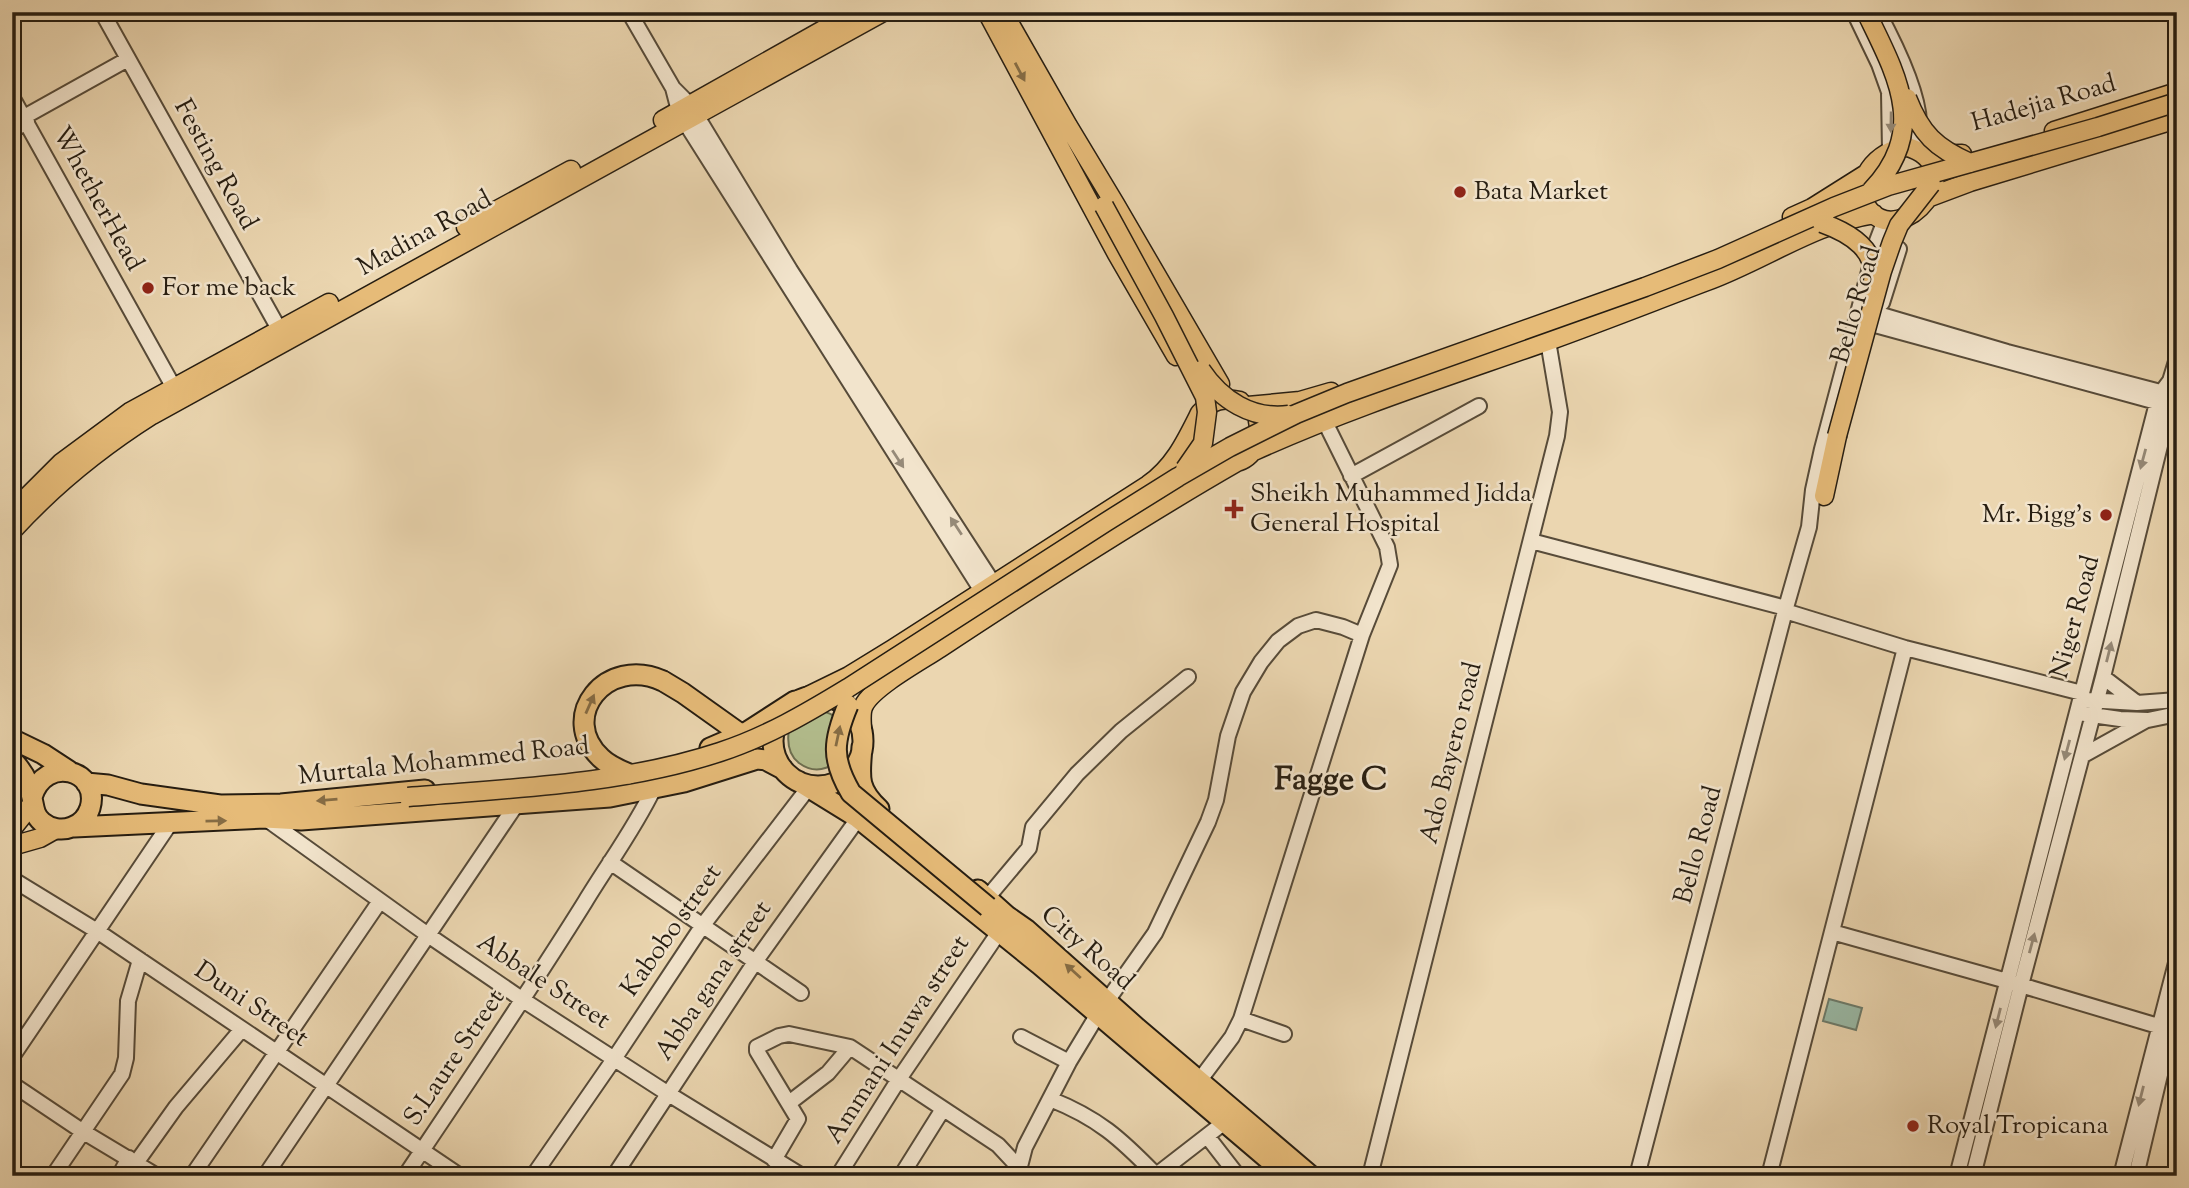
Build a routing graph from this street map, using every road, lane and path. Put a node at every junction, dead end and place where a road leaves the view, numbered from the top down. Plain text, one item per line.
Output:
1 (102, 12) edge
2 (629, 12) edge
3 (855, 12) edge
4 (883, 12) edge
5 (987, 12) edge
6 (1003, 12) edge
7 (1854, 12) edge
8 (1869, 12) edge
9 (1878, 12) edge
10 (128, 59) junction
11 (2177, 92) edge
12 (12, 96) edge
13 (2177, 102) edge
14 (2177, 112) edge
15 (687, 113) junction
16 (2177, 119) edge
17 (25, 120) junction
18 (12, 130) edge
19 (1890, 151) junction
20 (1920, 153) junction
21 (1970, 163) junction
22 (1092, 165) junction
23 (1866, 174) junction
24 (1075, 176) junction
25 (1930, 191) junction
26 (1868, 194) junction
27 (1106, 205) junction
28 (1910, 216) junction
29 (1879, 217) junction
30 (1822, 223) junction
31 (1877, 320) junction
32 (283, 335) junction
33 (1548, 341) junction
34 (2177, 358) edge
35 (177, 393) junction
36 (2169, 396) edge
37 (1229, 398) junction
38 (1248, 406) junction
39 (1479, 406) dead end
40 (1296, 414) junction
41 (1198, 417) junction
42 (1325, 422) junction
43 (1834, 436) junction
44 (1247, 456) junction
45 (1351, 476) junction
46 (1178, 477) junction
47 (1818, 493) junction
48 (12, 512) edge
49 (12, 531) edge
50 (1531, 541) junction
51 (988, 587) junction
52 (1786, 609) junction
53 (1362, 635) junction
54 (1905, 648) junction
55 (1188, 677) dead end
56 (2103, 677) junction
57 (800, 699) junction
58 (2177, 700) edge
59 (851, 701) junction
60 (2137, 703) junction
61 (2085, 704) junction
62 (2177, 714) edge
63 (2148, 720) junction
64 (741, 735) junction
65 (12, 739) edge
66 (862, 739) junction
67 (2082, 756) junction
68 (12, 760) edge
69 (69, 771) junction
70 (629, 774) junction
71 (791, 774) junction
72 (86, 783) junction
73 (654, 788) junction
74 (32, 801) junction
75 (870, 801) junction
76 (409, 802) junction
77 (516, 805) junction
78 (363, 806) junction
79 (265, 818) junction
80 (858, 818) junction
81 (171, 822) junction
82 (65, 828) junction
83 (13, 845) edge
84 (610, 862) junction
85 (12, 879) edge
86 (380, 901) junction
87 (988, 903) junction
88 (1003, 924) junction
89 (703, 925) junction
90 (97, 931) junction
91 (1832, 932) junction
92 (428, 935) junction
93 (2177, 959) edge
94 (140, 960) junction
95 (755, 962) junction
96 (2014, 983) junction
97 (801, 993) dead end
98 (523, 1000) junction
99 (1103, 1008) junction
100 (2177, 1014) edge
101 (1241, 1018) junction
102 (2158, 1026) junction
103 (242, 1029) junction
104 (1284, 1034) dead end
105 (1021, 1037) dead end
106 (849, 1047) junction
107 (277, 1052) junction
108 (12, 1057) edge
109 (614, 1059) junction
110 (2163, 1060) edge
111 (1069, 1062) junction
112 (899, 1079) junction
113 (1199, 1081) junction
114 (12, 1084) edge
115 (326, 1085) junction
116 (667, 1093) junction
117 (1050, 1099) junction
118 (789, 1103) junction
119 (943, 1109) junction
120 (1226, 1121) junction
121 (1978, 1126) junction
122 (82, 1131) junction
123 (1207, 1136) junction
124 (423, 1150) junction
125 (133, 1160) junction
126 (774, 1160) junction
127 (1022, 1173) edge
128 (794, 1174) edge
129 (1155, 1175) edge
130 (53, 1176) edge
131 (120, 1176) edge
132 (157, 1176) edge
133 (192, 1176) edge
134 (265, 1176) edge
135 (405, 1176) edge
136 (460, 1176) edge
137 (533, 1176) edge
138 (614, 1176) edge
139 (838, 1176) edge
140 (901, 1176) edge
141 (1238, 1176) edge
142 (1288, 1176) edge
143 (1311, 1176) edge
144 (1370, 1176) edge
145 (1637, 1176) edge
146 (1769, 1176) edge
147 (1957, 1176) edge
148 (1973, 1176) edge
149 (2121, 1176) edge
150 (2136, 1176) edge

1 - 10 street, Festing Road
2 - 15 street
3 - 15 main road, Madina Road
4 - 15 main road, Madina Road
5 -> 24 main road
6 - 22 main road
7 -> 19 street
8 - 21 main road, bridge
8 - 26 main road, bridge
9 - 20 street
10 - 17 street
10 - 32 street, Festing Road
11 - 20 main road, Hadejia Road
12 - 17 street, WhetherHead
13 - 21 main road, bridge
14 - 25 main road
15 - 32 main road, Madina Road
15 - 51 street
16 - 25 main road, Hadejia Road
17 - 18 street
17 - 35 street, WhetherHead
19 - 20 main road, Hadejia Road
19 - 23 main road
20 - 25 main road
21 - 26 main road, bridge
22 - 27 main road
22 - 37 main road
23 - 29 main road
23 - 38 main road
24 - 27 main road
24 - 41 main road
25 - 28 main road
25 - 30 main road
25 - 43 main road, bridge
26 - 40 main road, bridge
27 - 40 main road, bridge
27 - 46 main road, bridge
28 - 29 main road
28 - 31 street, Bello Road
29 - 33 main road
29 - 47 street, Bello Road
30 - 43 main road, bridge
30 - 59 main road
31 - 36 street
31 - 47 street, Bello Road
32 - 35 main road, Madina Road
33 - 42 main road
33 - 50 street, Ado Bayero road
34 - 36 street
35 - 48 main road, Madina Road
35 - 49 main road, Madina Road
56 -> 36 street, Niger Road
36 -> 61 street, Niger Road
37 - 38 main road
37 - 41 main road
38 - 44 main road
39 - 45 street
40 - 46 main road, bridge
41 - 44 main road
41 - 51 main road
42 - 44 main road
42 - 45 street
43 - 47 main road
44 - 66 main road
45 - 53 street
46 - 70 main road, bridge
47 - 52 street, Bello Road
50 - 52 street
50 - 144 street, Ado Bayero road
51 - 57 main road
52 - 54 street
52 - 145 street, Bello Road
53 - 99 street
53 - 101 street
54 - 61 street
54 - 91 street
55 - 87 street
56 - 60 street
56 - 61 street, Niger Road
57 - 64 highway, Murtala Mohammed Road
57 - 66 highway
57 - 71 highway
58 - 60 street
59 - 76 main road
87 -> 59 highway, bridge
60 - 61 street
61 - 63 street
61 - 67 street, Niger Road
61 -> 96 street, Niger Road
62 - 63 street
63 - 67 street
70 -> 64 highway, City Road, bridge
64 - 71 highway, City Road
64 - 78 highway, Murtala Mohammed Road
65 - 69 highway
66 - 71 highway
66 - 75 highway
96 -> 67 street, Niger Road
68 - 74 highway
69 - 72 highway
69 - 74 highway
70 - 76 main road, bridge
71 - 73 highway, Murtala Mohammed Road
71 - 80 highway, City Road
71 - 89 street, Kabobo street
78 -> 72 highway, Murtala Mohammed Road
72 - 82 highway
73 - 77 highway, Murtala Mohammed Road
73 - 84 street, S.Laure Street
74 - 82 highway
74 - 83 main road
75 - 80 street, Abba gana street
75 - 87 highway
76 - 78 main road
77 - 78 highway, Murtala Mohammed Road
77 - 92 street
78 - 79 highway, Murtala Mohammed Road
81 -> 79 highway, Murtala Mohammed Road
79 - 86 street, Abbale Street
80 - 88 highway, City Road
80 - 95 street, Abba gana street
81 - 82 highway, Murtala Mohammed Road
81 - 90 street
82 - 83 main road
84 - 89 street
84 - 98 street, S.Laure Street
85 - 90 street, Duni Street
86 - 92 street, Abbale Street
86 - 107 street
87 - 88 highway
88 - 99 highway, City Road
88 - 112 street, Ammani Inuwa street
89 - 95 street
89 - 109 street, Kabobo street
90 - 94 street, Duni Street
90 - 108 street
91 - 96 street
91 - 146 street
92 - 98 street, Abbale Street
92 - 115 street
93 - 102 street
94 - 103 street, Duni Street
94 - 122 street
95 - 97 street
95 - 116 street, Abba gana street
96 - 102 street
96 - 121 street, Niger Road
98 - 109 street, Abbale Street
98 - 124 street, S.Laure Street
99 - 111 street
99 - 113 highway, City Road
99 - 120 highway, City Road
100 - 110 street
101 - 104 street
101 - 113 street
102 - 110 street
103 - 107 street, Duni Street
103 - 125 street
105 - 111 street
106 - 112 street
106 - 118 street
106 - 118 street
107 - 115 street, Duni Street
107 - 133 street
109 - 116 street, Abbale Street
109 - 137 street, Kabobo street
110 -> 149 street
110 - 150 street
111 - 117 street
112 - 119 street
112 - 139 street, Ammani Inuwa street
113 - 143 highway, City Road
114 - 122 street
115 - 124 street, Duni Street
115 - 134 street
116 - 126 street, Abbale Street
116 - 138 street, Abba gana street
117 - 127 street
117 - 129 street
118 - 126 street
119 - 127 street
119 - 140 street
120 - 123 street
120 - 142 highway, City Road
121 - 147 street, Niger Road
121 - 148 street, Niger Road
122 - 125 street
122 - 130 street
123 - 129 street
123 - 141 street
124 - 135 street, S.Laure Street
124 - 136 street, Duni Street
125 - 131 street
125 - 132 street
126 - 128 street, Abbale Street

